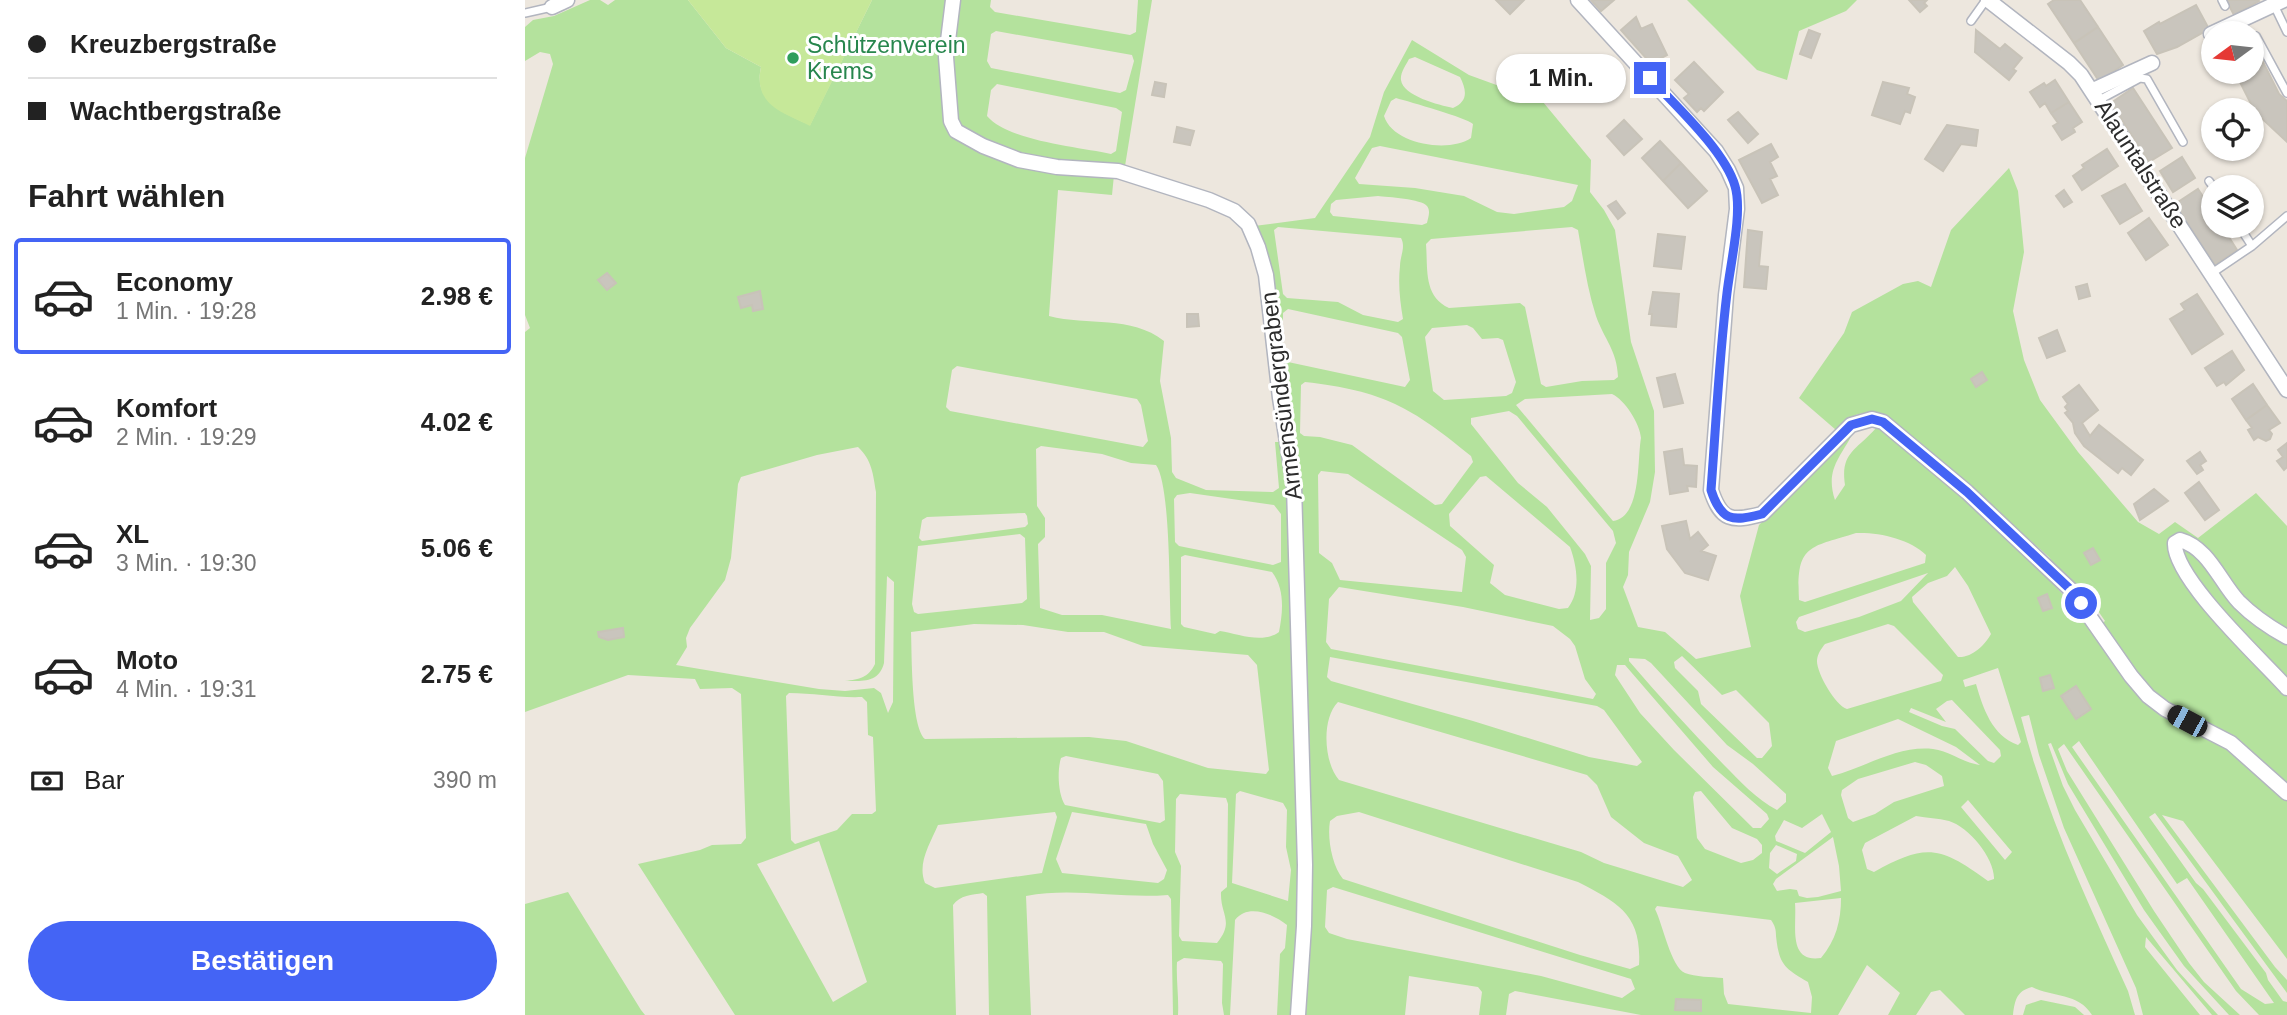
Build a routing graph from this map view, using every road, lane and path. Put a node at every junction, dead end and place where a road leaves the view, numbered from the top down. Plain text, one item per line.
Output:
1 (567, 0) edge
2 (953, 0) edge
3 (1578, 0) edge
4 (1987, 0) edge
5 (2279, 3) edge
6 (552, 7) joint
7 (525, 13) edge
8 (1971, 20) dead end
9 (2240, 21) edge
10 (2287, 32) edge
11 (2265, 53) edge
12 (2152, 63) dead end
13 (2287, 93) edge
14 (2096, 95) junction
15 (2183, 142) dead end
16 (2287, 216) edge
17 (2247, 238) edge
18 (2252, 246) junction
19 (2212, 273) junction
20 (2287, 390) edge
21 (2287, 637) edge
22 (2287, 688) edge
23 (2287, 793) edge
24 (1298, 1015) edge

1 - 6 street
2 - 24 street, Armensündergraben
3 - 23 street
4 - 8 lane
4 - 14 street, Alauntalstraße
5 - 9 street
5 - 10 lane
6 - 7 lane
11 - 13 lane
12 - 14 street
14 - 15 lane
14 - 19 street, Alauntalstraße
16 - 18 lane
17 - 18 lane
18 - 19 lane
19 - 20 street, Alauntalstraße
21 - 22 street

